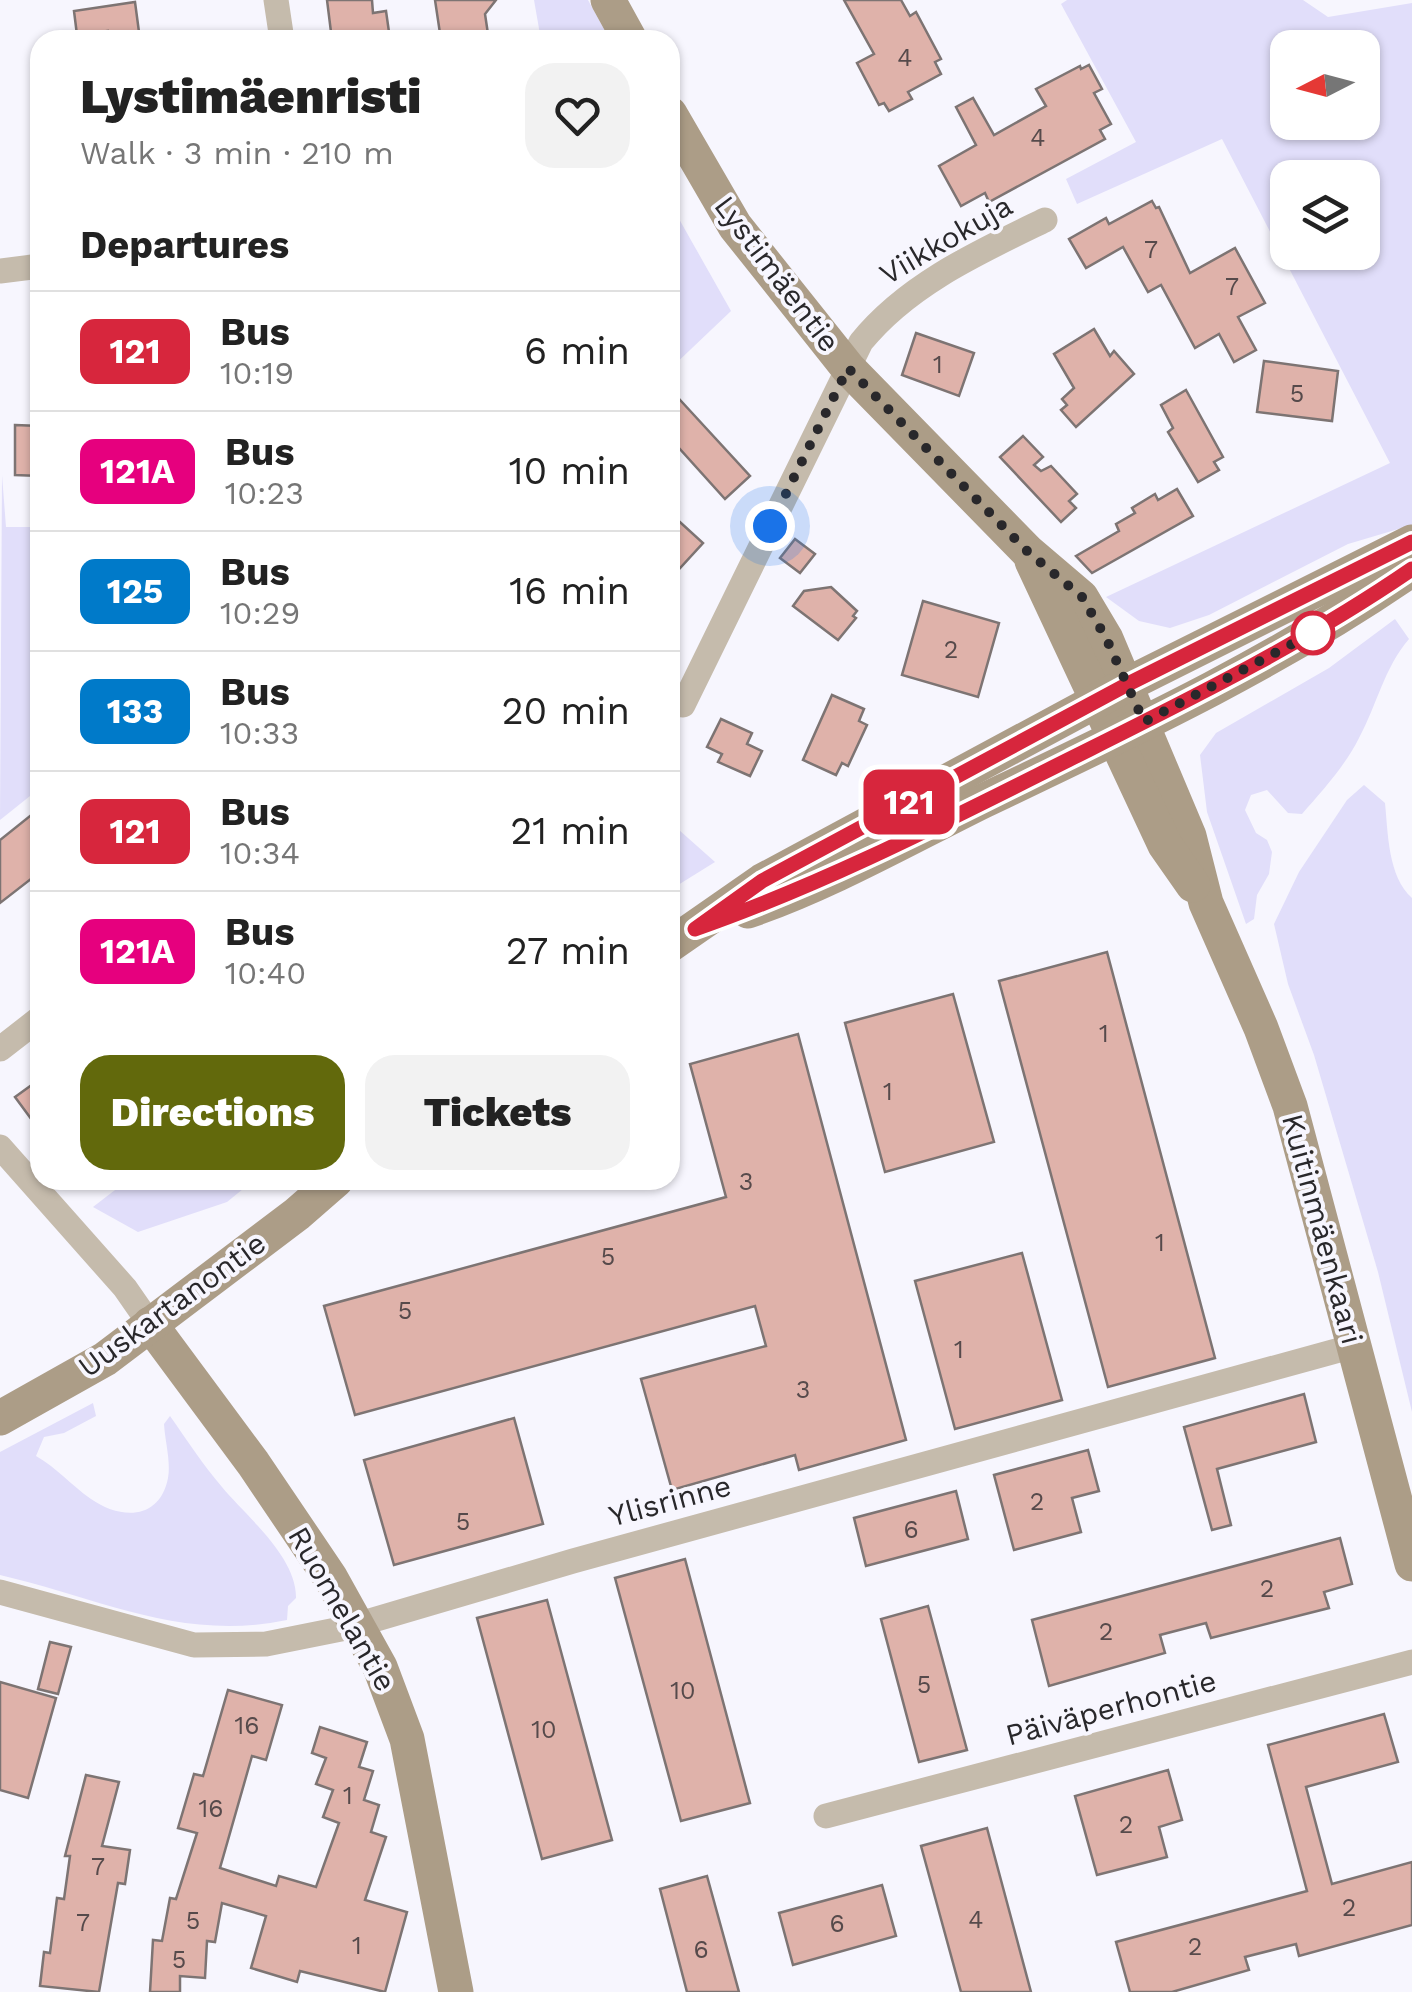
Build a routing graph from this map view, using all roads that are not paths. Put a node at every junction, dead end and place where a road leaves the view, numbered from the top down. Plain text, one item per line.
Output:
1 (276, 0) edge
2 (608, 0) edge
3 (280, 30) edge
4 (624, 30) edge
5 (680, 135) edge
6 (1046, 220) dead end
7 (30, 267) edge
8 (0, 271) edge
9 (848, 368) junction
10 (1412, 542) edge
11 (1027, 551) junction
12 (1412, 569) edge
13 (1128, 684) junction
14 (1096, 701) junction
15 (682, 705) dead end
16 (1129, 730) junction
17 (683, 937) edge
18 (30, 1026) edge
19 (0, 1049) edge
20 (0, 1147) edge
21 (30, 1181) edge
22 (38, 1190) edge
23 (325, 1190) edge
24 (150, 1324) junction
25 (1354, 1346) junction
26 (0, 1418) edge
27 (1412, 1564) edge
28 (0, 1592) edge
29 (358, 1624) junction
30 (1412, 1662) edge
31 (826, 1816) dead end
32 (456, 1992) edge

1 - 3 street
2 - 4 street
5 - 9 street, Lystimäentie
6 - 9 street, Viikkokuja
7 - 8 street
9 - 11 street, Lystimäentie
9 - 15 street, Viikkokuja
10 - 13 street
11 - 13 street, Lystimäentie
11 - 14 street, Lystimäentie
12 - 16 street
13 - 14 street
13 - 16 street, Lystimäentie
14 - 16 street, Lystimäentie
14 - 17 street
16 - 17 street
16 - 25 street, Kuitinmäenkaari
18 - 19 street
20 - 21 street
22 - 24 street
23 - 24 street, Uuskartanontie
24 - 26 street, Uuskartanontie
24 - 29 street, Ruomelantie
25 - 27 street, Kuitinmäenkaari
25 - 29 street, Ylisrinne
28 - 29 street, Ylisrinne
29 - 32 street, Ruomelantie
30 - 31 street, Päiväperhontie

